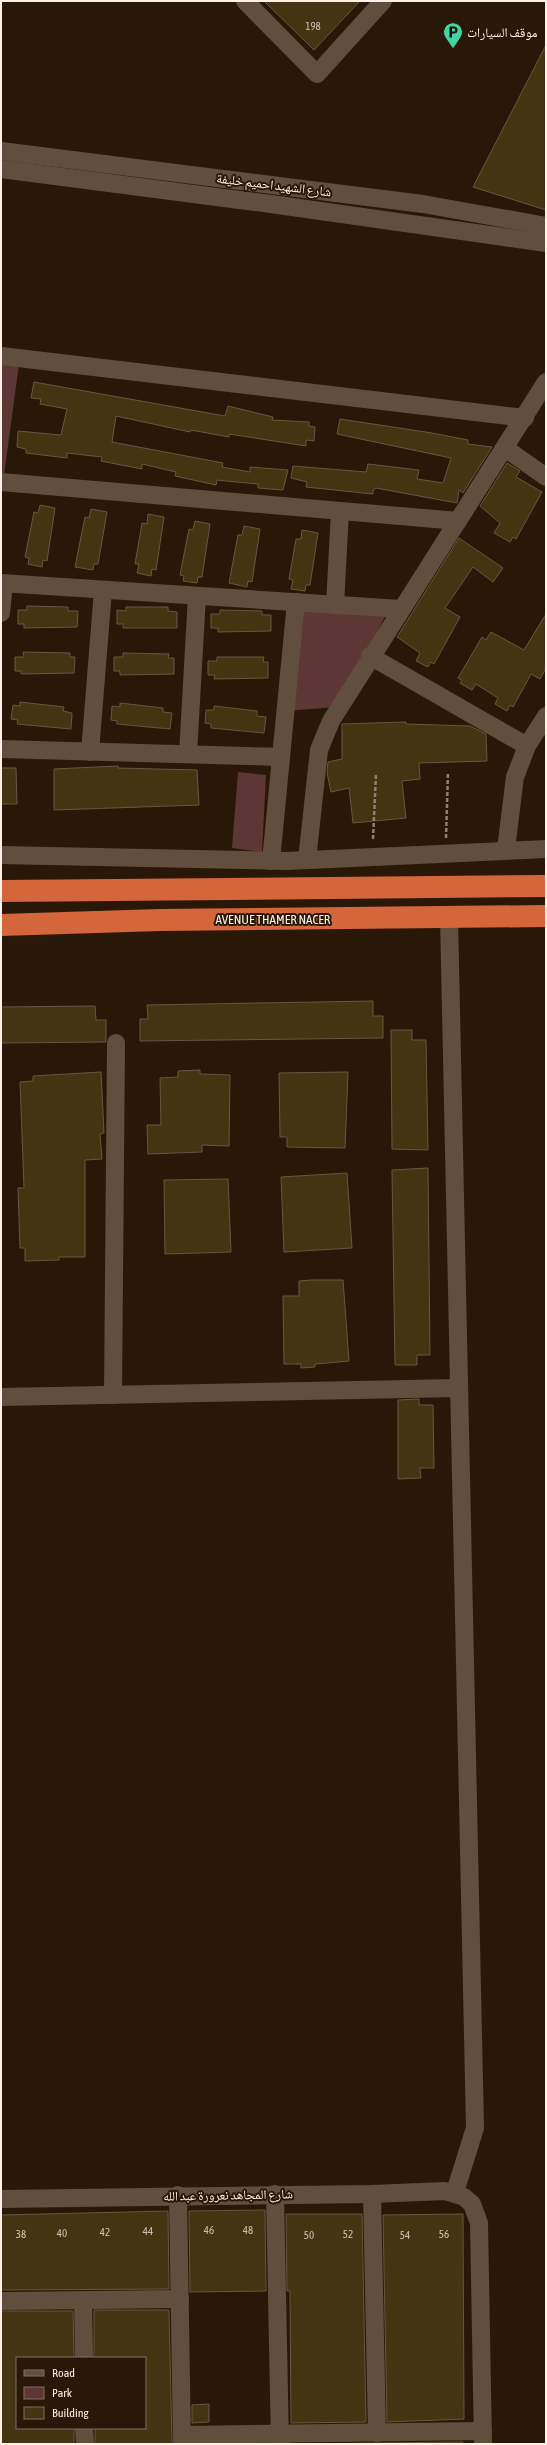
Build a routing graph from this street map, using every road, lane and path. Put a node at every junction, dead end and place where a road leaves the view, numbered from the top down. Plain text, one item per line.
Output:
1 (245, 1) edge
2 (383, 1) edge
3 (1, 151) edge
4 (1, 169) edge
5 (546, 226) edge
6 (546, 243) edge
7 (1, 356) edge
8 (546, 382) edge
9 (525, 418) junction
10 (505, 448) junction
11 (546, 477) edge
12 (1, 482) edge
13 (340, 511) junction
14 (458, 521) junction
15 (2, 584) edge
16 (103, 590) junction
17 (197, 596) junction
18 (296, 602) junction
19 (335, 605) junction
20 (401, 609) junction
21 (1, 613) edge
22 (370, 656) junction
23 (546, 716) edge
24 (527, 746) junction
25 (1, 749) edge
26 (90, 752) junction
27 (188, 754) junction
28 (281, 757) junction
29 (448, 772) dead end
30 (376, 774) dead end
31 (506, 849) junction
32 (546, 849) edge
33 (445, 852) junction
34 (1, 855) edge
35 (372, 856) junction
36 (307, 860) junction
37 (271, 861) junction
38 (546, 886) edge
39 (1, 891) edge
40 (546, 916) edge
41 (450, 917) junction
42 (1, 924) edge
43 (116, 1043) dead end
44 (460, 1388) junction
45 (113, 1395) junction
46 (1, 1397) edge
47 (455, 2192) junction
48 (275, 2194) junction
49 (372, 2194) junction
50 (178, 2195) junction
51 (1, 2199) edge
52 (180, 2299) junction
53 (83, 2300) junction
54 (1, 2302) edge
55 (84, 2357) edge
56 (84, 2429) edge
57 (377, 2432) junction
58 (483, 2437) edge
59 (280, 2439) edge
60 (182, 2440) edge
61 (85, 2444) edge

1 - 2 street
3 - 5 street, شارع الشهيد احميم خليفة
4 - 6 street, شارع الشهيد احميم خليفة
7 - 9 street
8 - 9 street
9 - 10 street
10 - 11 street
10 - 14 street
12 - 13 street
13 - 14 street
13 - 19 street
14 - 20 street
15 - 16 street
15 - 21 street
16 - 17 street
16 - 26 street
17 - 18 street
17 - 27 street
18 - 19 street
18 - 28 street
19 - 20 street
20 - 22 street
22 - 24 street
22 - 36 street
23 - 24 street
24 - 31 street
25 - 26 street
26 - 27 street
27 - 28 street
28 - 37 street
29 - 33 path
30 - 35 path
31 - 32 street
31 - 33 street
33 - 35 street
34 - 37 street
35 - 36 street
36 - 37 street
38 - 39 highway
40 - 41 highway, AVENUE THAMER NACER
41 - 42 highway, AVENUE THAMER NACER
41 - 44 street
43 - 45 street
44 - 45 street
44 - 47 street
45 - 46 street
47 - 49 street, شارع المجاهد نعرورة عبد الله
47 - 58 street
48 - 49 street, شارع المجاهد نعرورة عبد الله
48 - 50 street, شارع المجاهد نعرورة عبد الله
48 - 59 street
49 - 57 street
50 - 51 street, شارع المجاهد نعرورة عبد الله
50 - 52 street
52 - 53 street
52 - 60 street
53 - 54 street
53 - 55 street
56 - 61 street
57 - 58 street
57 - 59 street
59 - 60 street

